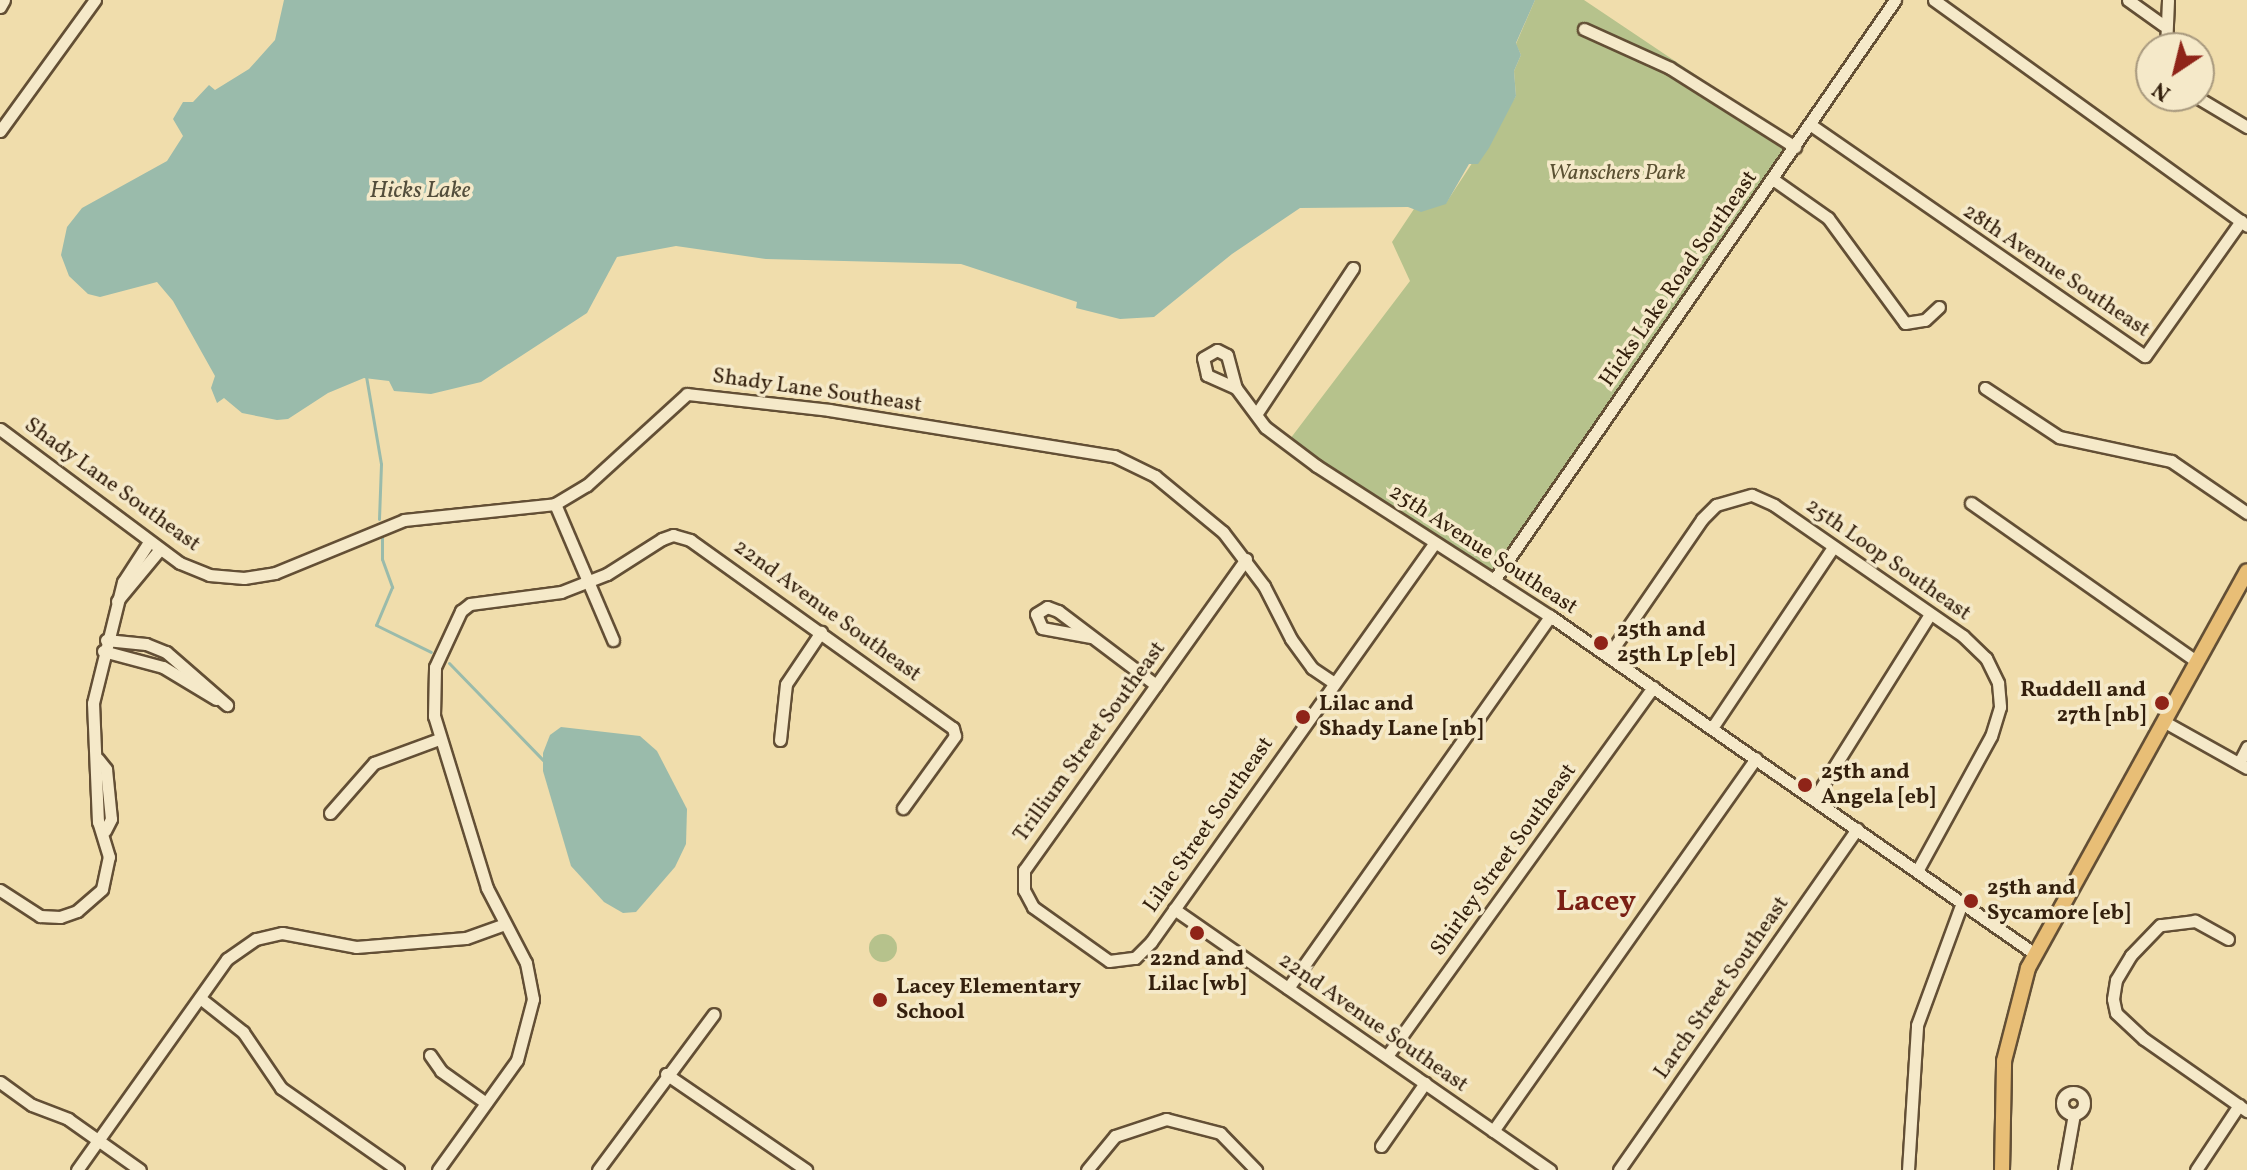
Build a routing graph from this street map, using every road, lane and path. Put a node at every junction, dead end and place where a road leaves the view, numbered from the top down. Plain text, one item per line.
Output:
1 (4, 0) edge
2 (95, 0) edge
3 (1895, 0) edge
4 (1934, 0) edge
5 (2128, 0) edge
6 (2168, 0) edge
7 (0, 7) edge
8 (2163, 25) junction
9 (1584, 29) dead end
10 (2164, 32) edge
11 (2215, 108) edge
12 (1811, 125) junction
13 (2247, 127) edge
14 (0, 131) edge
15 (1795, 147) junction
16 (1774, 180) junction
17 (2244, 224) edge
18 (1353, 268) dead end
19 (1939, 307) dead end
20 (1236, 388) dead end
21 (1985, 388) dead end
22 (1257, 413) junction
23 (0, 429) edge
24 (1971, 503) dead end
25 (555, 504) junction
26 (2247, 513) edge
27 (1434, 544) junction
28 (154, 546) junction
29 (1833, 547) junction
30 (1246, 559) junction
31 (2247, 572) edge
32 (1494, 580) junction
33 (587, 584) junction
34 (1930, 614) junction
35 (1550, 616) junction
36 (821, 632) junction
37 (1091, 637) dead end
38 (613, 640) dead end
39 (105, 645) junction
40 (1608, 656) junction
41 (2197, 662) junction
42 (1334, 683) junction
43 (1156, 685) junction
44 (1653, 687) junction
45 (2163, 721) junction
46 (1712, 728) junction
47 (439, 739) junction
48 (780, 740) dead end
49 (2247, 747) edge
50 (1756, 758) junction
51 (2243, 766) edge
52 (1814, 799) junction
53 (903, 808) dead end
54 (330, 813) dead end
55 (1857, 829) junction
56 (1917, 871) junction
57 (0, 890) edge
58 (1962, 903) junction
59 (1174, 909) junction
60 (505, 924) junction
61 (2228, 939) dead end
62 (1078, 942) joint
63 (2035, 954) junction
64 (1288, 988) junction
65 (200, 998) junction
66 (714, 1014) dead end
67 (430, 1055) dead end
68 (1387, 1056) junction
69 (666, 1074) junction
70 (0, 1082) edge
71 (1425, 1083) junction
72 (486, 1103) junction
73 (2243, 1108) edge
74 (2074, 1114) dead end
75 (1493, 1131) junction
76 (99, 1140) junction
77 (1381, 1146) dead end
78 (77, 1170) edge
79 (140, 1170) edge
80 (398, 1170) edge
81 (438, 1170) edge
82 (598, 1170) edge
83 (806, 1170) edge
84 (1087, 1170) edge
85 (1256, 1170) edge
86 (1550, 1170) edge
87 (1619, 1170) edge
88 (1908, 1170) edge
89 (2002, 1170) edge
90 (2064, 1170) edge
91 (2196, 1170) edge

1 - 7 street
2 - 14 street
3 - 12 street, Hicks Lake Road Southeast
4 - 17 street
5 - 8 street
6 - 8 street
8 - 10 street
9 - 15 street
11 - 13 street
12 - 15 street, Hicks Lake Road Southeast
12 - 17 street, 28th Avenue Southeast
15 - 16 street, Hicks Lake Road Southeast
16 - 19 street
16 - 32 street, Hicks Lake Road Southeast
18 - 22 street
20 - 22 street, 25th Avenue Southeast
21 - 26 street
22 - 27 street, 25th Avenue Southeast
23 - 28 street, Shady Lane Southeast
24 - 41 street
25 - 28 street, Shady Lane Southeast
25 - 30 street, Shady Lane Southeast
25 - 33 street
27 - 32 street, 25th Avenue Southeast
27 - 42 street, Lilac Street Southeast
28 - 39 street
29 - 34 street, 25th Loop Southeast
29 - 40 street, 25th Loop Southeast
29 - 46 street
30 - 42 street, Shady Lane Southeast
30 - 43 street, Trillium Street Southeast
31 - 41 main road
32 - 35 street, 25th Avenue Southeast
33 - 36 street, 22nd Avenue Southeast
33 - 38 street
33 - 47 street
34 - 52 street
34 - 56 street, 25th Loop Southeast
35 - 40 street, 25th Avenue Southeast
35 - 64 street
36 - 48 street
36 - 53 street, 22nd Avenue Southeast
37 - 43 street
39 - 39 street
39 - 57 street
40 - 44 street, 25th Avenue Southeast
41 - 45 main road
42 - 59 street, Lilac Street Southeast
43 - 62 street, Trillium Street Southeast
44 - 46 street, 25th Avenue Southeast
44 - 68 street, Shirley Street Southeast
45 - 51 street
45 - 63 main road
46 - 50 street, 25th Avenue Southeast
47 - 54 street
47 - 60 street
49 - 51 street
50 - 52 street, 25th Avenue Southeast
50 - 75 street
52 - 55 street, 25th Avenue Southeast
55 - 56 street, 25th Avenue Southeast
55 - 87 street, Larch Street Southeast
56 - 58 street, 25th Avenue Southeast
58 - 63 street, 25th Avenue Southeast
58 - 88 street
59 - 62 street, Lilac Street Southeast
59 - 64 street, 22nd Avenue Southeast
60 - 65 street
60 - 72 street
61 - 73 street
63 - 89 main road
64 - 68 street, 22nd Avenue Southeast
65 - 76 street
65 - 80 street
66 - 69 street
67 - 72 street
68 - 71 street, 22nd Avenue Southeast
69 - 82 street
69 - 83 street
70 - 76 street
71 - 75 street, 22nd Avenue Southeast
71 - 77 street
72 - 81 street
73 - 91 street
74 - 90 street
75 - 86 street, 22nd Avenue Southeast
76 - 78 street
76 - 79 street
84 - 85 street

